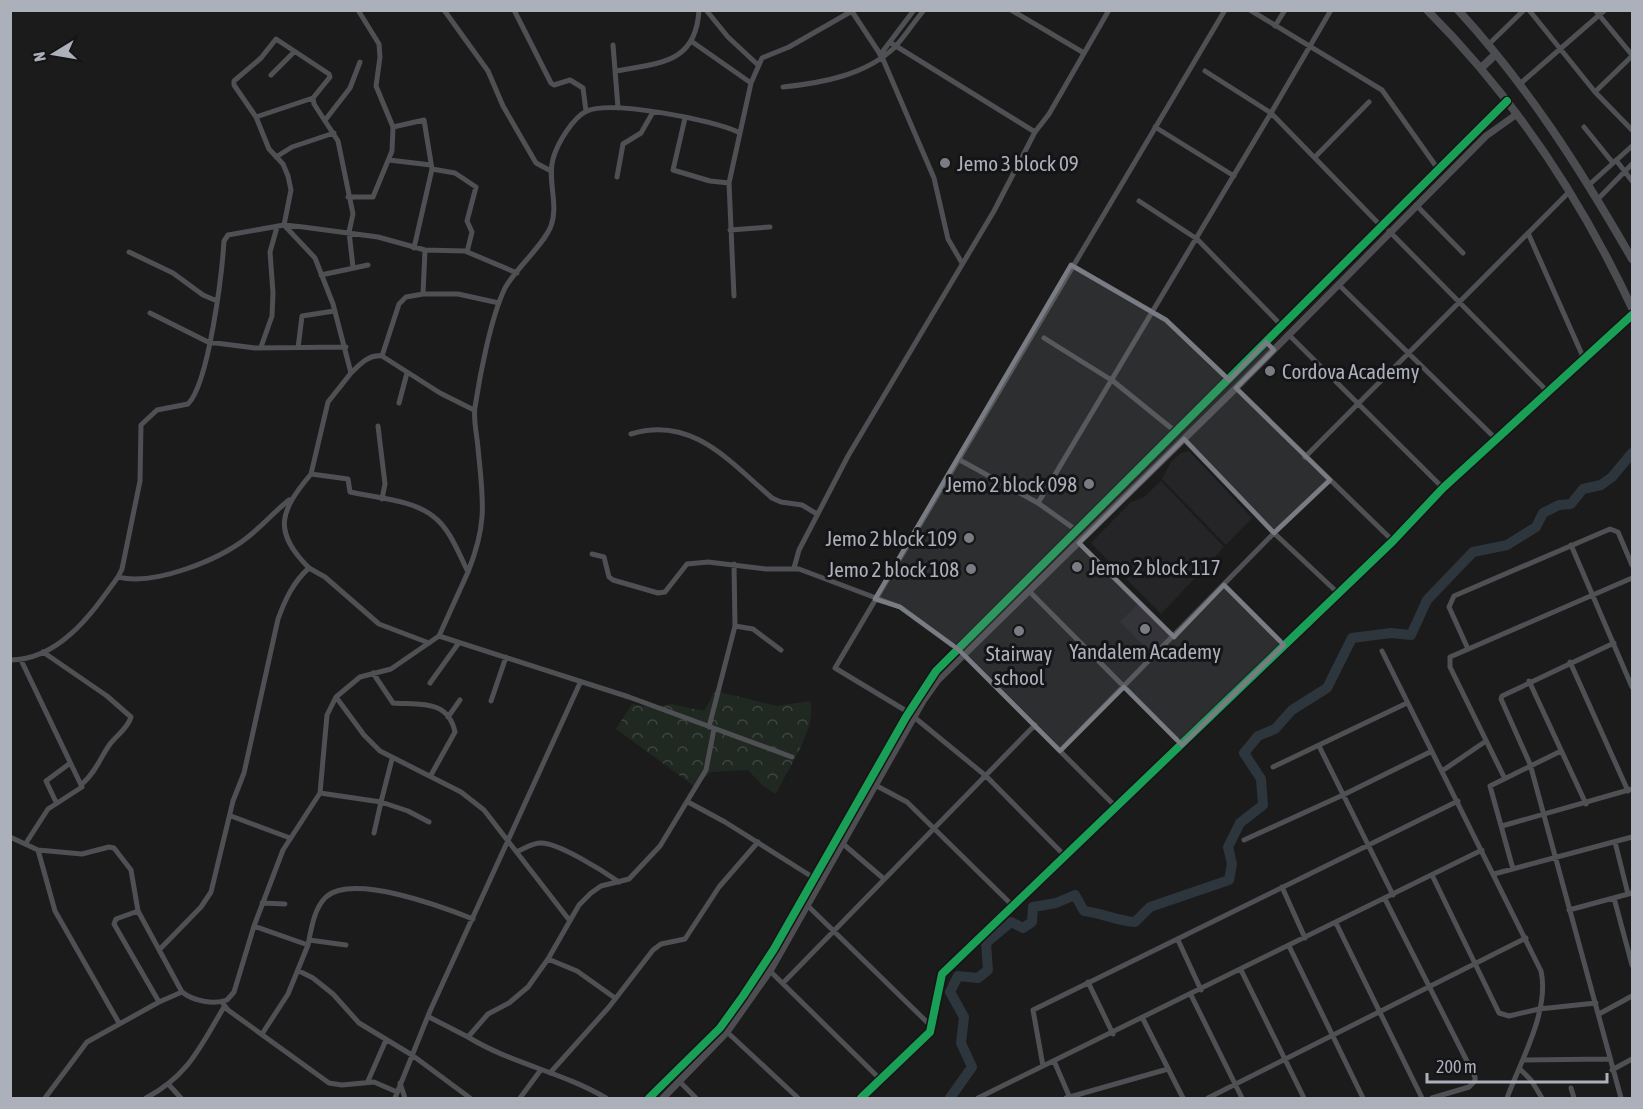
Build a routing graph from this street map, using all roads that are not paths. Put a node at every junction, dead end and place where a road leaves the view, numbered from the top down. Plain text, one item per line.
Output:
1 (358, 10) edge
2 (444, 10) edge
3 (514, 10) edge
4 (699, 10) edge
5 (706, 10) edge
6 (914, 10) edge
7 (924, 10) edge
8 (1011, 10) edge
9 (1109, 10) edge
10 (1225, 10) edge
11 (1250, 10) edge
12 (1285, 10) edge
13 (1332, 10) edge
14 (1427, 10) edge
15 (1458, 10) edge
16 (1524, 10) edge
17 (1529, 10) edge
18 (1605, 10) edge
19 (851, 11) edge
20 (1597, 13) edge
21 (1275, 26) junction
22 (692, 41) junction
23 (1489, 44) junction
24 (613, 45) dead end
25 (893, 45) junction
26 (1309, 46) junction
27 (1562, 50) junction
28 (294, 52) junction
29 (1084, 53) junction
30 (1496, 54) junction
31 (1632, 56) edge
32 (880, 57) junction
33 (360, 62) dead end
34 (759, 65) junction
35 (1481, 68) junction
36 (616, 71) junction
37 (1205, 71) dead end
38 (271, 75) dead end
39 (751, 83) junction
40 (1521, 83) junction
41 (783, 87) dead end
42 (1595, 92) junction
43 (313, 98) junction
44 (1507, 101) junction
45 (1369, 102) dead end
46 (618, 108) junction
47 (586, 111) junction
48 (653, 112) junction
49 (1271, 113) junction
50 (1517, 114) junction
51 (256, 117) junction
52 (685, 118) junction
53 (326, 119) junction
54 (393, 127) junction
55 (1155, 127) junction
56 (1584, 127) dead end
57 (1632, 130) edge
58 (738, 132) junction
59 (1035, 132) junction
60 (334, 133) junction
61 (1632, 146) edge
62 (276, 157) junction
63 (1316, 157) junction
64 (389, 160) junction
65 (1615, 162) junction
66 (1632, 164) edge
67 (432, 167) junction
68 (1438, 169) junction
69 (551, 171) junction
70 (1626, 171) junction
71 (1234, 176) junction
72 (617, 177) dead end
73 (1632, 181) edge
74 (729, 183) junction
75 (1590, 184) junction
76 (1417, 190) junction
77 (1570, 191) junction
78 (348, 196) junction
79 (1424, 197) junction
80 (1598, 199) junction
81 (1139, 201) dead end
82 (1416, 205) junction
83 (284, 225) junction
84 (277, 226) junction
85 (1381, 226) junction
86 (770, 227) dead end
87 (730, 231) junction
88 (1389, 231) junction
89 (349, 232) junction
90 (1528, 233) junction
91 (1197, 239) junction
92 (414, 248) junction
93 (425, 250) junction
94 (129, 252) dead end
95 (467, 252) junction
96 (1462, 253) dead end
97 (1632, 259) edge
98 (962, 263) junction
99 (368, 265) dead end
100 (1071, 265) junction
101 (353, 267) junction
102 (517, 273) junction
103 (321, 275) junction
104 (1338, 284) junction
105 (1632, 284) edge
106 (1623, 289) junction
107 (423, 294) junction
108 (734, 296) dead end
109 (1459, 300) junction
110 (217, 301) junction
111 (499, 303) junction
112 (1632, 308) edge
113 (334, 311) junction
114 (1152, 312) junction
115 (150, 313) dead end
116 (1632, 315) edge
117 (1282, 326) junction
118 (1289, 335) junction
119 (1044, 338) dead end
120 (208, 342) junction
121 (1266, 342) junction
122 (261, 347) junction
123 (346, 347) junction
124 (298, 348) junction
125 (1274, 350) junction
126 (1409, 352) junction
127 (382, 356) junction
128 (1584, 359) junction
129 (351, 373) junction
130 (407, 373) junction
131 (1229, 380) junction
132 (1113, 381) junction
133 (1236, 388) junction
134 (1548, 392) junction
135 (399, 403) dead end
136 (1358, 404) junction
137 (474, 410) junction
138 (378, 426) dead end
139 (1176, 432) junction
140 (631, 434) dead end
141 (1184, 439) junction
142 (1497, 440) junction
143 (1305, 457) junction
144 (958, 459) junction
145 (311, 474) junction
146 (1330, 480) junction
147 (1443, 488) junction
148 (291, 499) junction
149 (382, 499) junction
150 (1107, 502) junction
151 (1038, 503) junction
152 (1113, 509) junction
153 (817, 514) junction
154 (1076, 530) junction
155 (1274, 533) junction
156 (1393, 542) junction
157 (1079, 543) junction
158 (1571, 545) junction
159 (592, 554) dead end
160 (734, 564) junction
161 (1632, 565) edge
162 (309, 568) junction
163 (794, 568) junction
164 (468, 572) junction
165 (118, 577) junction
166 (1632, 579) edge
167 (1224, 585) junction
168 (1030, 592) junction
169 (1338, 593) junction
170 (1593, 596) junction
171 (875, 599) junction
172 (735, 626) junction
173 (439, 636) junction
174 (1174, 637) junction
175 (429, 643) junction
176 (1614, 643) junction
177 (458, 644) junction
178 (1284, 645) junction
179 (1468, 649) junction
180 (781, 650) dead end
181 (1382, 651) dead end
182 (43, 652) junction
183 (961, 653) junction
184 (506, 657) junction
185 (10, 660) edge
186 (21, 660) junction
187 (1570, 662) junction
188 (373, 673) junction
189 (1529, 681) junction
190 (430, 683) dead end
191 (580, 683) junction
192 (1124, 687) junction
193 (1632, 687) edge
194 (336, 697) junction
195 (460, 700) dead end
196 (491, 701) dead end
197 (1407, 703) junction
198 (911, 714) junction
199 (448, 717) junction
200 (1035, 725) junction
201 (711, 728) junction
202 (1486, 741) junction
203 (1182, 744) junction
204 (1318, 746) junction
205 (1060, 751) junction
206 (1432, 751) junction
207 (1561, 751) junction
208 (792, 757) dead end
209 (392, 759) junction
210 (69, 764) junction
211 (1530, 764) junction
212 (1273, 767) dead end
213 (1442, 771) junction
214 (431, 775) junction
215 (986, 776) junction
216 (1504, 777) junction
217 (82, 784) junction
218 (877, 786) junction
219 (1630, 790) edge
220 (320, 793) junction
221 (1343, 795) junction
222 (381, 801) junction
223 (1458, 801) junction
224 (56, 802) junction
225 (688, 802) junction
226 (1586, 804) junction
227 (1115, 806) junction
228 (231, 816) junction
229 (1545, 816) junction
230 (429, 822) dead end
231 (1502, 826) junction
232 (936, 829) junction
233 (374, 833) dead end
234 (10, 837) edge
235 (1632, 837) edge
236 (290, 838) junction
237 (1244, 840) dead end
238 (509, 841) junction
239 (758, 842) junction
240 (1615, 842) junction
241 (26, 843) junction
242 (842, 843) junction
243 (1369, 846) junction
244 (38, 850) junction
245 (1482, 850) junction
246 (518, 851) junction
247 (1064, 855) junction
248 (1556, 858) junction
249 (827, 861) junction
250 (1513, 869) junction
251 (1494, 874) junction
252 (1432, 875) junction
253 (814, 878) junction
254 (884, 879) junction
255 (621, 883) junction
256 (1282, 887) junction
257 (1630, 893) edge
258 (1393, 895) junction
259 (1614, 898) junction
260 (1385, 899) junction
261 (262, 903) junction
262 (285, 904) dead end
263 (808, 906) junction
264 (1014, 907) junction
265 (1569, 910) junction
266 (138, 911) junction
267 (473, 919) junction
268 (570, 921) junction
269 (1336, 923) junction
270 (254, 926) junction
271 (832, 930) junction
272 (1305, 938) junction
273 (1526, 938) junction
274 (1178, 940) junction
275 (308, 942) junction
276 (1630, 944) edge
277 (346, 945) dead end
278 (1289, 946) junction
279 (160, 949) junction
280 (548, 959) junction
281 (1476, 963) junction
282 (1632, 965) edge
283 (1241, 970) junction
284 (299, 971) junction
285 (770, 971) junction
286 (783, 982) junction
287 (1088, 982) junction
288 (1429, 987) junction
289 (1201, 990) junction
290 (182, 992) junction
291 (1191, 995) junction
292 (1632, 996) edge
293 (615, 998) junction
294 (159, 1002) junction
295 (1596, 1003) junction
296 (223, 1004) junction
297 (1539, 1009) junction
298 (1379, 1012) junction
299 (1599, 1014) junction
300 (429, 1017) junction
301 (1143, 1019) junction
302 (119, 1023) junction
303 (932, 1028) junction
304 (727, 1032) junction
305 (262, 1034) junction
306 (1113, 1034) junction
307 (1333, 1035) junction
308 (468, 1037) junction
309 (386, 1040) junction
310 (707, 1040) junction
311 (714, 1047) junction
312 (412, 1055) junction
313 (1285, 1059) junction
314 (1610, 1059) junction
315 (1632, 1059) edge
316 (1524, 1060) junction
317 (1054, 1061) junction
318 (1043, 1066) junction
319 (1168, 1069) junction
320 (1520, 1069) junction
321 (1612, 1070) junction
322 (540, 1071) junction
323 (550, 1073) junction
324 (881, 1080) junction
325 (368, 1081) junction
326 (400, 1082) junction
327 (680, 1082) junction
328 (1235, 1085) junction
329 (170, 1086) junction
330 (1570, 1088) dead end
331 (458, 1091) junction
332 (396, 1095) edge
333 (45, 1098) edge
334 (146, 1098) edge
335 (181, 1098) edge
336 (405, 1098) edge
337 (454, 1098) edge
338 (470, 1098) edge
339 (520, 1098) edge
340 (606, 1098) edge
341 (649, 1098) edge
342 (663, 1098) edge
343 (696, 1098) edge
344 (798, 1098) edge
345 (861, 1098) edge
346 (978, 1098) edge
347 (1068, 1098) edge
348 (1183, 1098) edge
349 (1208, 1098) edge
350 (1242, 1098) edge
351 (1304, 1098) edge
352 (1363, 1098) edge
353 (1422, 1098) edge
354 (1432, 1098) edge
355 (1507, 1098) edge
356 (1542, 1098) edge
357 (1574, 1098) edge
358 (1622, 1098) edge

1 - 54 street
2 - 69 street
3 - 47 street
4 - 22 street
5 - 34 street
6 - 25 street
7 - 25 street
8 - 29 street
9 - 29 street
10 - 55 street
11 - 21 street
12 - 21 street
13 - 26 street
14 - 35 main road
15 - 23 main road
16 - 23 street
17 - 27 street
18 - 20 street
19 - 32 street
19 - 34 street
20 - 27 street
20 - 31 street
21 - 26 street
22 - 36 street
22 - 39 street
23 - 30 main road
24 - 36 street
25 - 32 street
25 - 59 street
26 - 49 street
26 - 68 street
27 - 40 street
27 - 42 street
28 - 38 street
28 - 43 street
28 - 51 street
29 - 59 street
30 - 35 main road
30 - 40 main road
31 - 42 street
32 - 41 street
32 - 98 street
33 - 53 street
34 - 39 street
35 - 44 main road
36 - 46 street
37 - 49 street
39 - 58 street
40 - 75 main road
42 - 57 street
43 - 51 street
43 - 53 street
44 - 50 main road
44 - 68 street
45 - 63 street
46 - 47 street
46 - 48 street
47 - 69 street
48 - 52 street
48 - 72 street
49 - 63 street
49 - 71 street
50 - 77 main road
50 - 79 street
51 - 62 street
52 - 58 street
52 - 74 street
53 - 60 street
54 - 64 street
54 - 67 street
55 - 71 street
55 - 100 street
56 - 65 street
58 - 74 street
59 - 98 street
60 - 62 street
60 - 78 street
61 - 65 street
62 - 83 street
63 - 85 street
64 - 67 street
64 - 78 street
65 - 70 street
65 - 75 street
66 - 70 street
67 - 92 street
67 - 95 street
68 - 76 street
69 - 102 street
70 - 73 street
70 - 80 street
71 - 91 street
74 - 87 street
75 - 80 main road
76 - 79 street
76 - 85 street
77 - 90 street
77 - 106 main road
78 - 89 street
79 - 82 street
80 - 97 main road
81 - 91 street
82 - 88 street
82 - 96 street
83 - 84 street
83 - 89 street
83 - 103 street
84 - 110 street
84 - 122 street
85 - 117 street
86 - 87 street
87 - 108 street
88 - 104 street
88 - 109 street
89 - 92 street
89 - 101 street
90 - 109 street
90 - 128 street
91 - 114 street
91 - 117 street
92 - 93 street
93 - 95 street
93 - 107 street
94 - 110 street
95 - 102 street
98 - 153 street
99 - 101 street
100 - 114 street
100 - 144 street
101 - 103 street
102 - 111 street
103 - 113 street
104 - 118 street
104 - 126 street
105 - 106 main road
106 - 112 main road
107 - 111 street
107 - 127 street
109 - 126 street
109 - 134 street
110 - 120 street
111 - 137 street
113 - 123 street
113 - 124 street
114 - 131 street
114 - 132 street
115 - 120 street
116 - 128 street
117 - 121 street
118 - 125 street
118 - 136 street
119 - 132 street
120 - 122 street
120 - 165 street
121 - 125 street
121 - 131 street
122 - 124 street
123 - 124 street
123 - 129 street
125 - 133 street
126 - 136 street
126 - 142 street
127 - 129 street
127 - 130 street
128 - 134 street
129 - 145 street
130 - 135 street
130 - 137 street
131 - 139 street
132 - 139 street
132 - 151 street
133 - 141 street
133 - 143 street
134 - 142 street
136 - 143 street
136 - 147 street
137 - 164 street
138 - 149 street
139 - 150 street
140 - 153 street
141 - 152 street
141 - 155 street
142 - 147 street
143 - 146 street
144 - 151 street
144 - 171 street
145 - 148 street
145 - 149 street
146 - 155 street
146 - 156 street
147 - 156 street
148 - 162 street
148 - 165 street
149 - 164 street
150 - 152 street
150 - 154 street
151 - 154 street
152 - 157 street
153 - 163 street
154 - 183 street
155 - 167 street
155 - 169 street
156 - 169 street
157 - 168 street
157 - 174 street
158 - 161 street
158 - 170 street
158 - 179 street
159 - 160 street
160 - 163 street
160 - 172 street
162 - 175 street
162 - 228 street
163 - 171 street
164 - 173 street
165 - 182 street
166 - 170 street
167 - 174 street
167 - 178 street
168 - 183 street
168 - 192 street
169 - 178 street
170 - 176 street
170 - 179 street
171 - 183 street
171 - 198 street
172 - 180 street
172 - 201 street
173 - 175 street
173 - 177 street
174 - 192 street
175 - 188 street
176 - 187 street
176 - 193 street
177 - 184 street
177 - 190 street
178 - 203 street
179 - 202 street
181 - 197 street
182 - 186 street
182 - 217 street
183 - 198 street
183 - 200 street
184 - 191 street
184 - 196 street
185 - 186 street
186 - 210 street
187 - 189 street
187 - 219 street
188 - 194 street
188 - 199 street
189 - 207 street
189 - 211 street
191 - 201 street
191 - 238 street
192 - 203 street
192 - 205 street
194 - 209 street
194 - 220 street
195 - 199 street
197 - 204 street
197 - 206 street
198 - 215 street
198 - 218 street
198 - 249 street
199 - 214 street
200 - 205 street
200 - 215 street
201 - 208 street
201 - 225 street
202 - 213 street
202 - 216 street
203 - 227 street
204 - 212 street
204 - 221 street
205 - 227 street
206 - 213 street
206 - 221 street
207 - 211 street
207 - 226 street
209 - 214 street
209 - 222 street
210 - 217 street
210 - 224 street
211 - 216 street
211 - 229 street
213 - 223 street
214 - 238 street
215 - 232 street
215 - 247 street
216 - 231 street
217 - 224 street
218 - 232 street
218 - 242 street
219 - 226 street
220 - 222 street
220 - 236 street
221 - 237 street
221 - 243 street
222 - 230 street
222 - 233 street
223 - 243 street
223 - 245 street
224 - 241 street
225 - 239 street
225 - 255 street
226 - 229 street
227 - 247 street
228 - 236 street
228 - 279 street
229 - 231 street
229 - 248 street
231 - 250 street
232 - 254 street
232 - 264 street
234 - 241 street
235 - 240 street
236 - 261 street
238 - 246 street
238 - 267 street
239 - 253 street
239 - 293 street
240 - 248 street
240 - 257 street
241 - 244 street
242 - 249 street
242 - 254 street
243 - 256 street
243 - 258 street
244 - 266 street
244 - 302 street
245 - 251 street
245 - 252 street
246 - 255 street
246 - 268 street
247 - 264 street
248 - 250 street
248 - 265 street
249 - 253 street
249 - 263 street
250 - 251 street
251 - 273 street
252 - 258 street
252 - 281 street
253 - 310 street
254 - 271 street
255 - 268 street
256 - 272 street
256 - 274 street
257 - 259 street
258 - 260 street
259 - 265 street
259 - 276 street
260 - 269 street
260 - 288 street
261 - 262 street
261 - 270 street
263 - 271 street
263 - 285 street
264 - 303 street
265 - 295 street
266 - 279 street
266 - 294 street
267 - 275 street
267 - 300 street
268 - 280 street
269 - 272 street
269 - 298 street
270 - 275 street
270 - 296 street
271 - 286 street
271 - 303 street
272 - 278 street
273 - 281 street
273 - 297 street
274 - 287 street
274 - 289 street
275 - 277 street
275 - 284 street
276 - 282 street
278 - 283 street
278 - 307 street
279 - 290 street
280 - 293 street
280 - 308 street
281 - 288 street
281 - 297 street
283 - 289 street
283 - 313 street
284 - 305 street
284 - 309 street
285 - 286 street
285 - 304 street
286 - 324 street
287 - 306 street
287 - 318 street
288 - 298 street
288 - 354 street
289 - 291 street
290 - 294 street
290 - 296 street
291 - 301 street
291 - 328 street
292 - 299 street
293 - 323 street
294 - 302 street
295 - 297 street
295 - 299 street
296 - 305 street
296 - 329 street
297 - 316 street
298 - 307 street
298 - 353 street
299 - 314 street
300 - 308 street
300 - 312 street
301 - 306 street
301 - 319 street
302 - 333 street
303 - 324 street
304 - 311 street
304 - 344 street
305 - 325 street
306 - 317 street
307 - 313 street
307 - 352 street
308 - 322 street
309 - 312 street
309 - 325 street
310 - 311 street
310 - 341 street
311 - 327 street
312 - 326 street
312 - 331 street
313 - 328 street
313 - 351 street
314 - 316 street
314 - 321 street
315 - 321 street
316 - 320 street
317 - 318 street
317 - 347 street
318 - 346 street
319 - 347 street
319 - 348 street
320 - 355 street
320 - 356 street
321 - 358 street
322 - 323 street
322 - 339 street
323 - 340 street
324 - 345 street
325 - 332 street
326 - 332 street
326 - 336 street
327 - 342 street
327 - 343 street
328 - 349 street
328 - 350 street
329 - 334 street
329 - 335 street
330 - 357 street
331 - 337 street
331 - 338 street

